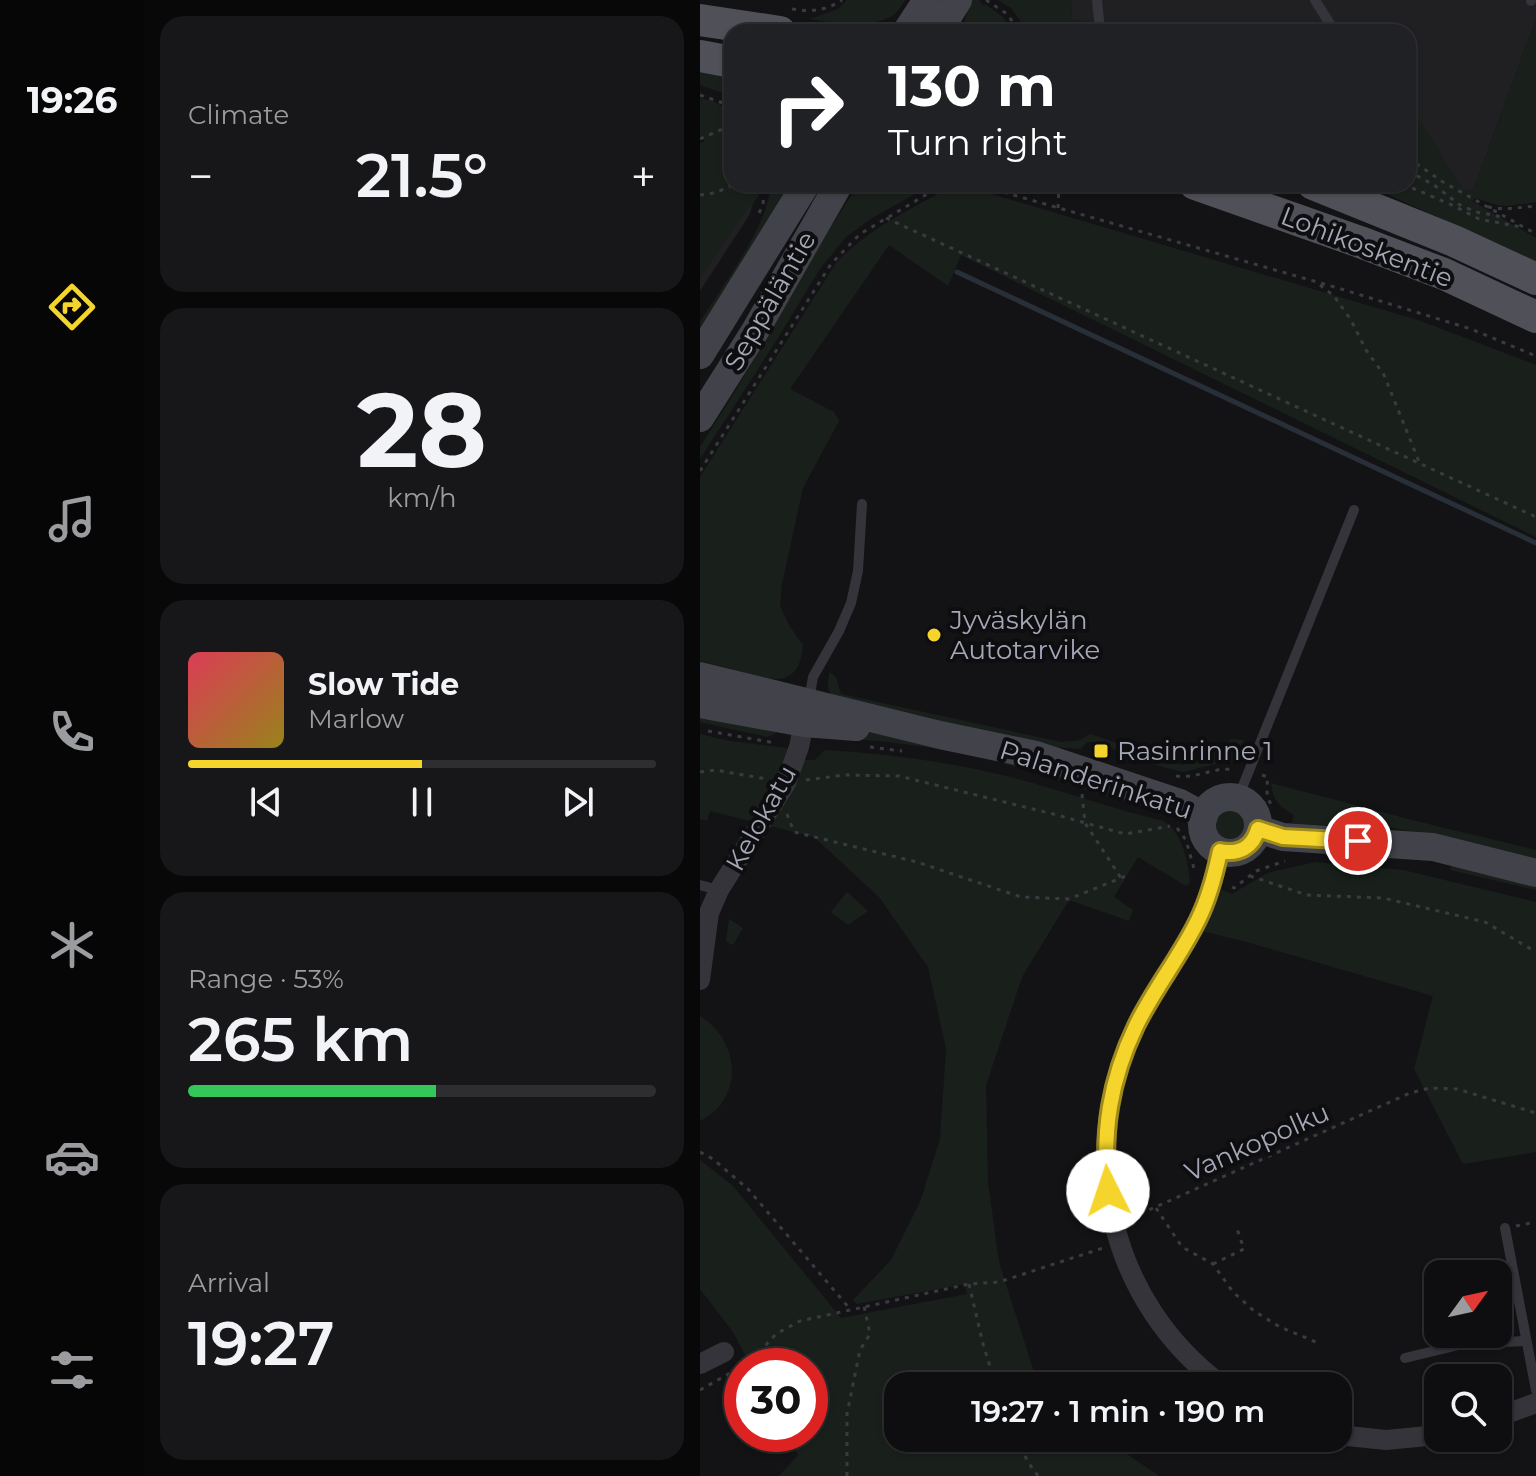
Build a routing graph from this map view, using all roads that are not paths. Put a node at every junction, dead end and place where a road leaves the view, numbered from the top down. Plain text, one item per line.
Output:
1 (927, 0) edge
2 (958, 0) edge
3 (1097, 0) edge
4 (1315, 0) edge
5 (700, 20) edge
6 (784, 20) edge
7 (911, 24) edge
8 (943, 24) edge
9 (1099, 24) edge
10 (1330, 24) edge
11 (700, 56) edge
12 (724, 60) edge
13 (801, 192) edge
14 (834, 192) edge
15 (1218, 192) edge
16 (1333, 192) edge
17 (1536, 279) edge
18 (1536, 317) edge
19 (700, 355) edge
20 (700, 418) edge
21 (862, 504) dead end
22 (1354, 510) dead end
23 (700, 676) edge
24 (700, 704) edge
25 (804, 724) junction
26 (1238, 798) junction
27 (1204, 816) junction
28 (1276, 842) junction
29 (1220, 851) junction
30 (1536, 873) edge
31 (710, 888) edge
32 (700, 980) edge
33 (1505, 1228) dead end
34 (1526, 1341) junction
35 (724, 1352) dead end
36 (1405, 1358) dead end
37 (700, 1364) edge
38 (1206, 1372) edge
39 (1536, 1390) edge
40 (1536, 1403) edge
41 (1512, 1412) edge
42 (1352, 1436) edge
43 (1424, 1437) edge

1 - 7 street
2 - 8 street
3 - 9 lane
4 - 10 lane
5 - 6 main road
11 - 12 main road
13 - 19 street, Seppäläntie
14 - 20 street, Seppäläntie
15 - 18 main road, Lohikoskentie
16 - 17 main road, Lohikoskentie
21 - 25 lane
22 - 26 lane
23 - 25 street, Palanderinkatu
24 - 25 street, Palanderinkatu
25 - 27 street, Palanderinkatu
25 - 31 street, Kelokatu
26 - 27 street
26 - 28 street
27 - 29 street
28 - 29 street
28 - 30 street
29 - 38 street
31 - 32 street, Kelokatu
33 - 34 lane
34 - 36 lane
34 - 39 lane
35 - 37 street
40 - 41 street
42 - 43 street

